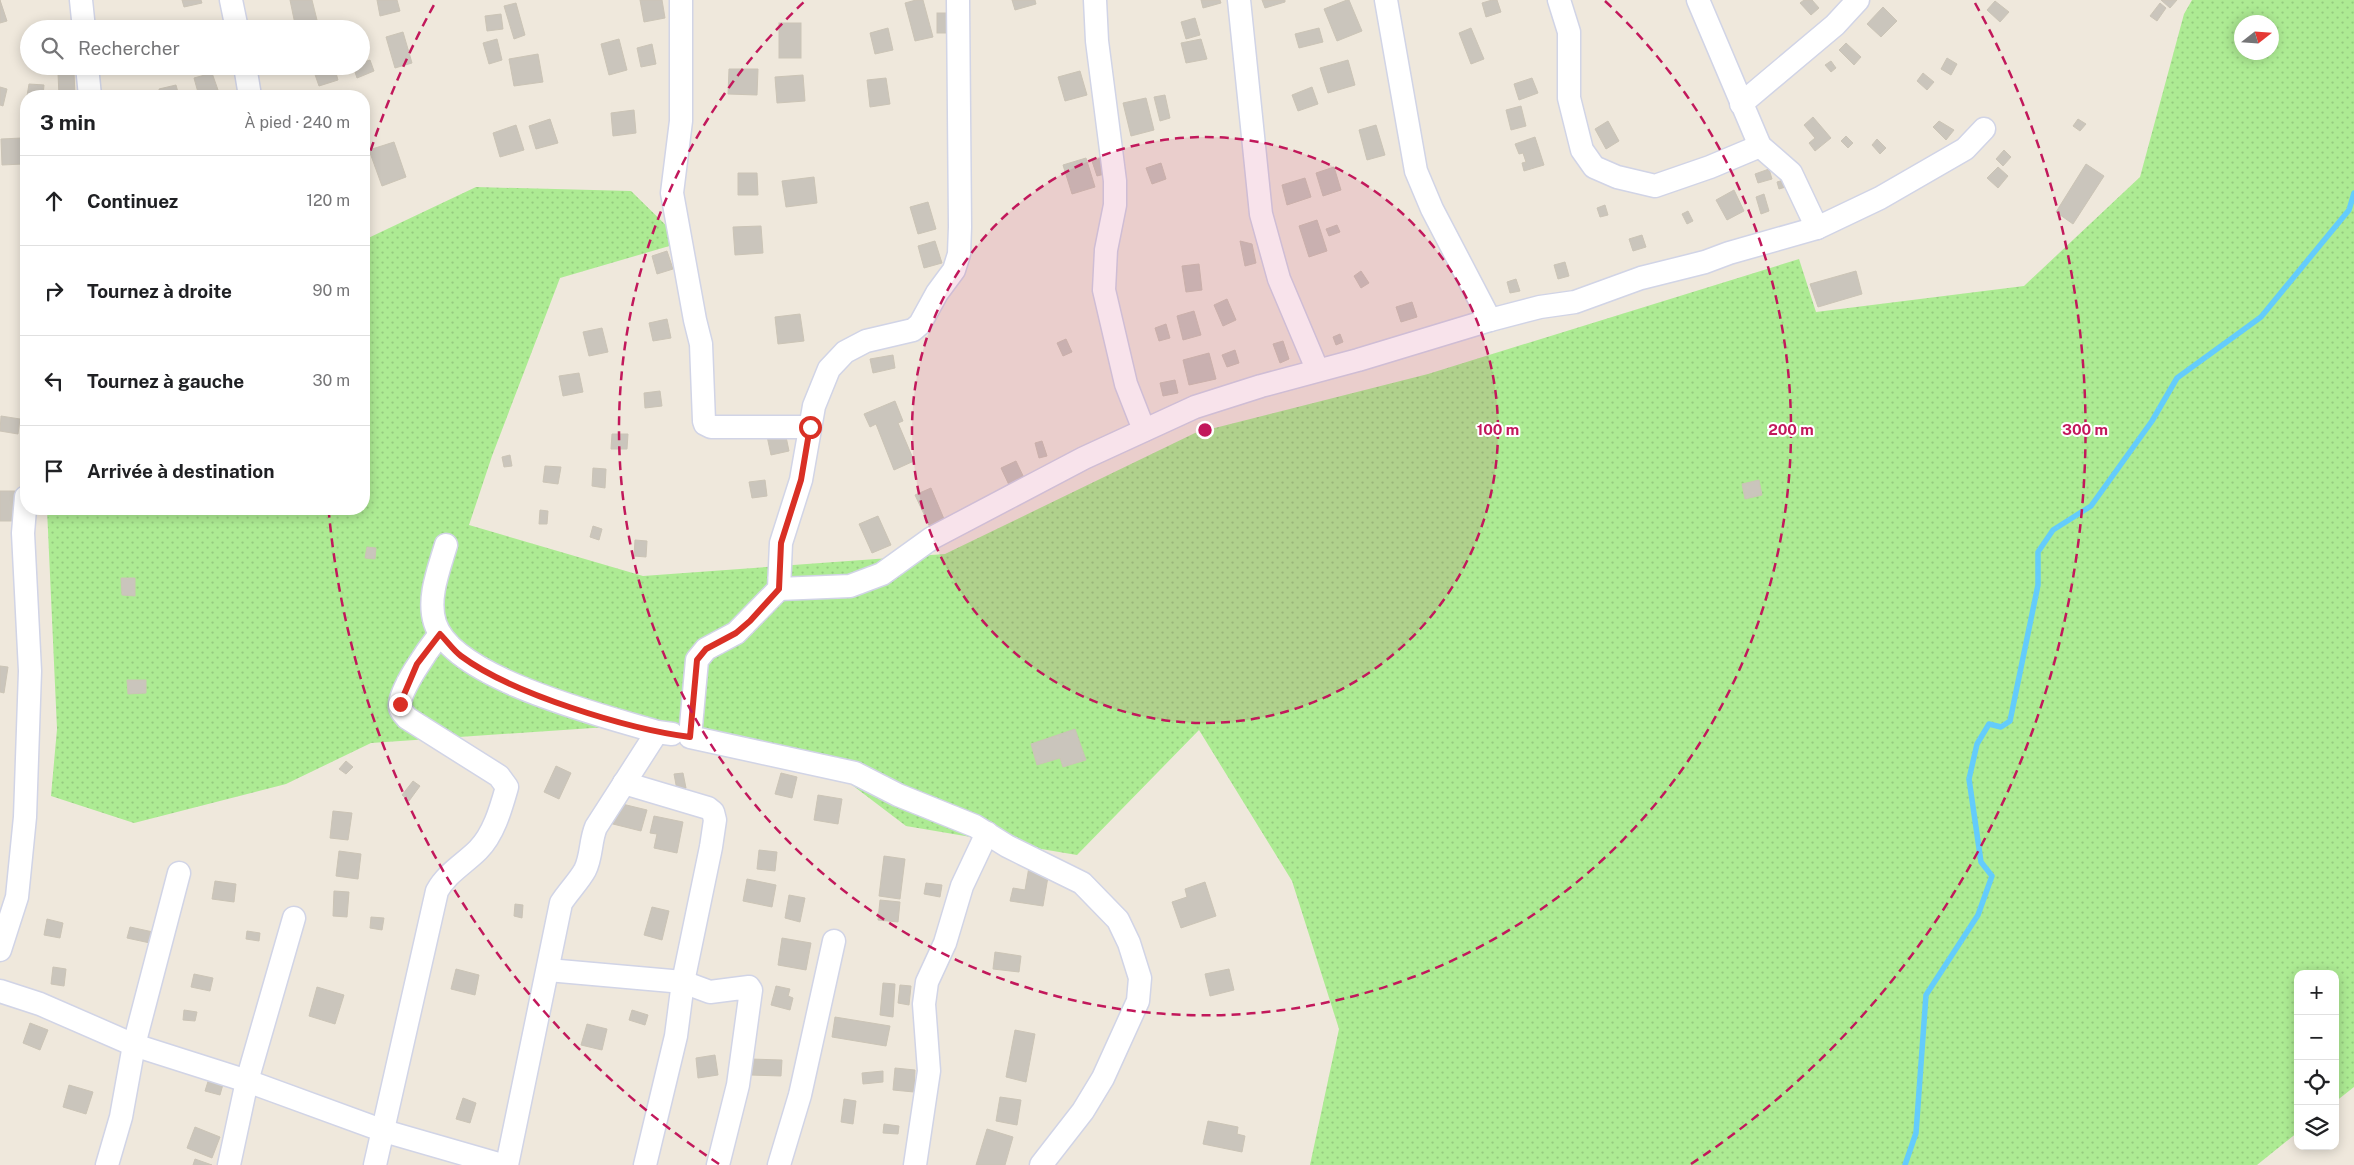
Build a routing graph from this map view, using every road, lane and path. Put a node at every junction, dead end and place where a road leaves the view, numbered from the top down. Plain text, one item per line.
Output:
1 (81, 0) edge
2 (231, 0) edge
3 (681, 0) edge
4 (958, 0) edge
5 (1094, 0) edge
6 (1239, 0) edge
7 (1386, 0) edge
8 (1559, 0) edge
9 (1698, 0) edge
10 (1858, 0) edge
11 (83, 20) edge
12 (235, 20) edge
13 (88, 75) edge
14 (246, 75) edge
15 (89, 90) edge
16 (249, 90) edge
17 (1741, 104) junction
18 (1984, 129) dead end
19 (1760, 146) junction
20 (1817, 228) junction
21 (1490, 320) junction
22 (1317, 370) junction
23 (810, 427) junction
24 (1144, 430) junction
25 (24, 515) edge
26 (446, 545) dead end
27 (779, 589) junction
28 (440, 634) junction
29 (657, 732) junction
30 (690, 737) junction
31 (624, 783) junction
32 (987, 833) junction
33 (179, 873) dead end
34 (294, 918) dead end
35 (834, 941) dead end
36 (0, 950) edge
37 (548, 970) junction
38 (683, 982) junction
39 (0, 991) edge
40 (134, 1045) junction
41 (246, 1081) junction
42 (384, 1131) junction
43 (107, 1165) edge
44 (229, 1165) edge
45 (375, 1165) edge
46 (502, 1165) edge
47 (507, 1165) edge
48 (645, 1165) edge
49 (718, 1165) edge
50 (779, 1165) edge
51 (915, 1165) edge
52 (1041, 1165) edge

1 - 11 street
2 - 12 street
3 - 23 street
4 - 23 street
5 - 24 street
6 - 22 street
7 - 21 street
8 - 19 street
9 - 17 street
10 - 17 street
13 - 15 street
14 - 16 street
17 - 19 street
18 - 20 street
19 - 20 street
20 - 21 street
21 - 22 street
22 - 24 street
23 - 27 street
24 - 27 street
25 - 36 street
26 - 28 street
27 - 30 street
28 - 29 street
28 - 42 street
29 - 30 street
29 - 31 street
30 - 32 street
31 - 37 street
31 - 38 street
32 - 51 street
32 - 52 street
33 - 40 street
34 - 41 street
35 - 50 street
37 - 38 street
37 - 47 street
38 - 48 street
38 - 49 street
39 - 40 street
40 - 41 street
40 - 43 street
41 - 42 street
41 - 44 street
42 - 45 street
42 - 46 street

